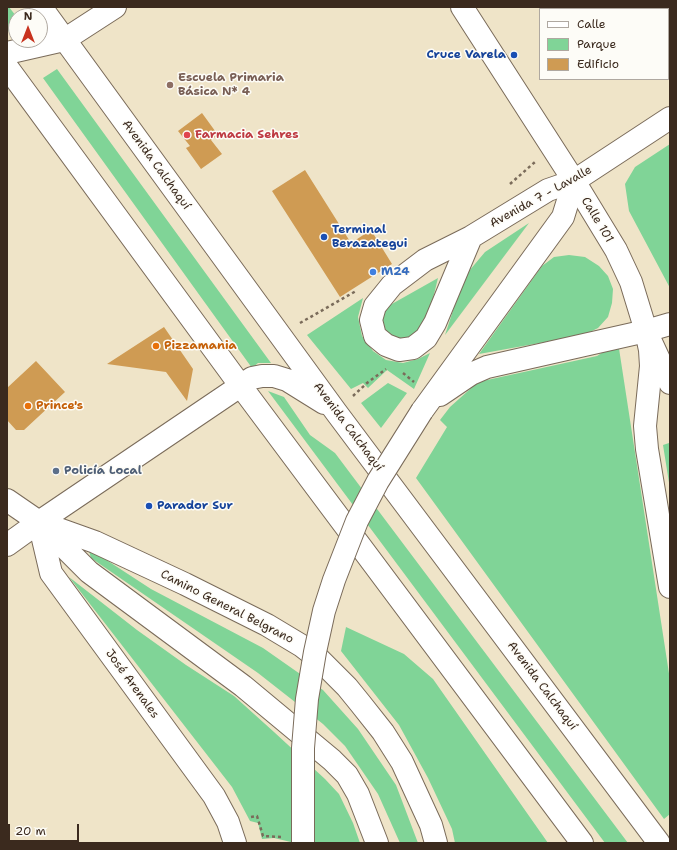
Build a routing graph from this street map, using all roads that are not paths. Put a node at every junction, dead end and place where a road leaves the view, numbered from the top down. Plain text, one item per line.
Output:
1 (40, 7) edge
2 (115, 7) edge
3 (462, 7) edge
4 (64, 40) junction
5 (7, 53) edge
6 (7, 67) edge
7 (670, 118) edge
8 (574, 181) junction
9 (471, 237) junction
10 (670, 324) edge
11 (646, 331) junction
12 (670, 383) edge
13 (240, 385) junction
14 (422, 411) junction
15 (336, 412) junction
16 (7, 500) edge
17 (39, 522) junction
18 (7, 545) edge
19 (670, 588) edge
20 (235, 843) edge
21 (303, 843) edge
22 (377, 843) edge
23 (436, 843) edge
24 (582, 843) edge
25 (659, 843) edge

1 - 4 main road, Avenida Calchaquí
2 - 4 main road
3 - 8 main road, Calle 101
4 - 5 main road
4 - 15 main road, Avenida Calchaquí
6 - 13 main road
7 - 8 main road, Avenida 7 - Lavalle
8 - 9 main road, Avenida 7 - Lavalle
8 - 11 main road, Calle 101
8 - 14 main road
9 - 9 main road, Avenida 7 - Lavalle
10 - 11 main road
11 - 12 main road, Calle 101
11 - 14 main road
11 - 19 main road
13 - 15 main road
13 - 17 main road
13 - 24 main road
14 - 21 main road, bridge
15 - 25 main road, Avenida Calchaquí
16 - 17 main road, Camino General Belgrano
17 - 18 main road
17 - 20 main road, José Arenales
17 - 22 main road, Camino General Belgrano
17 - 23 main road, Camino General Belgrano

